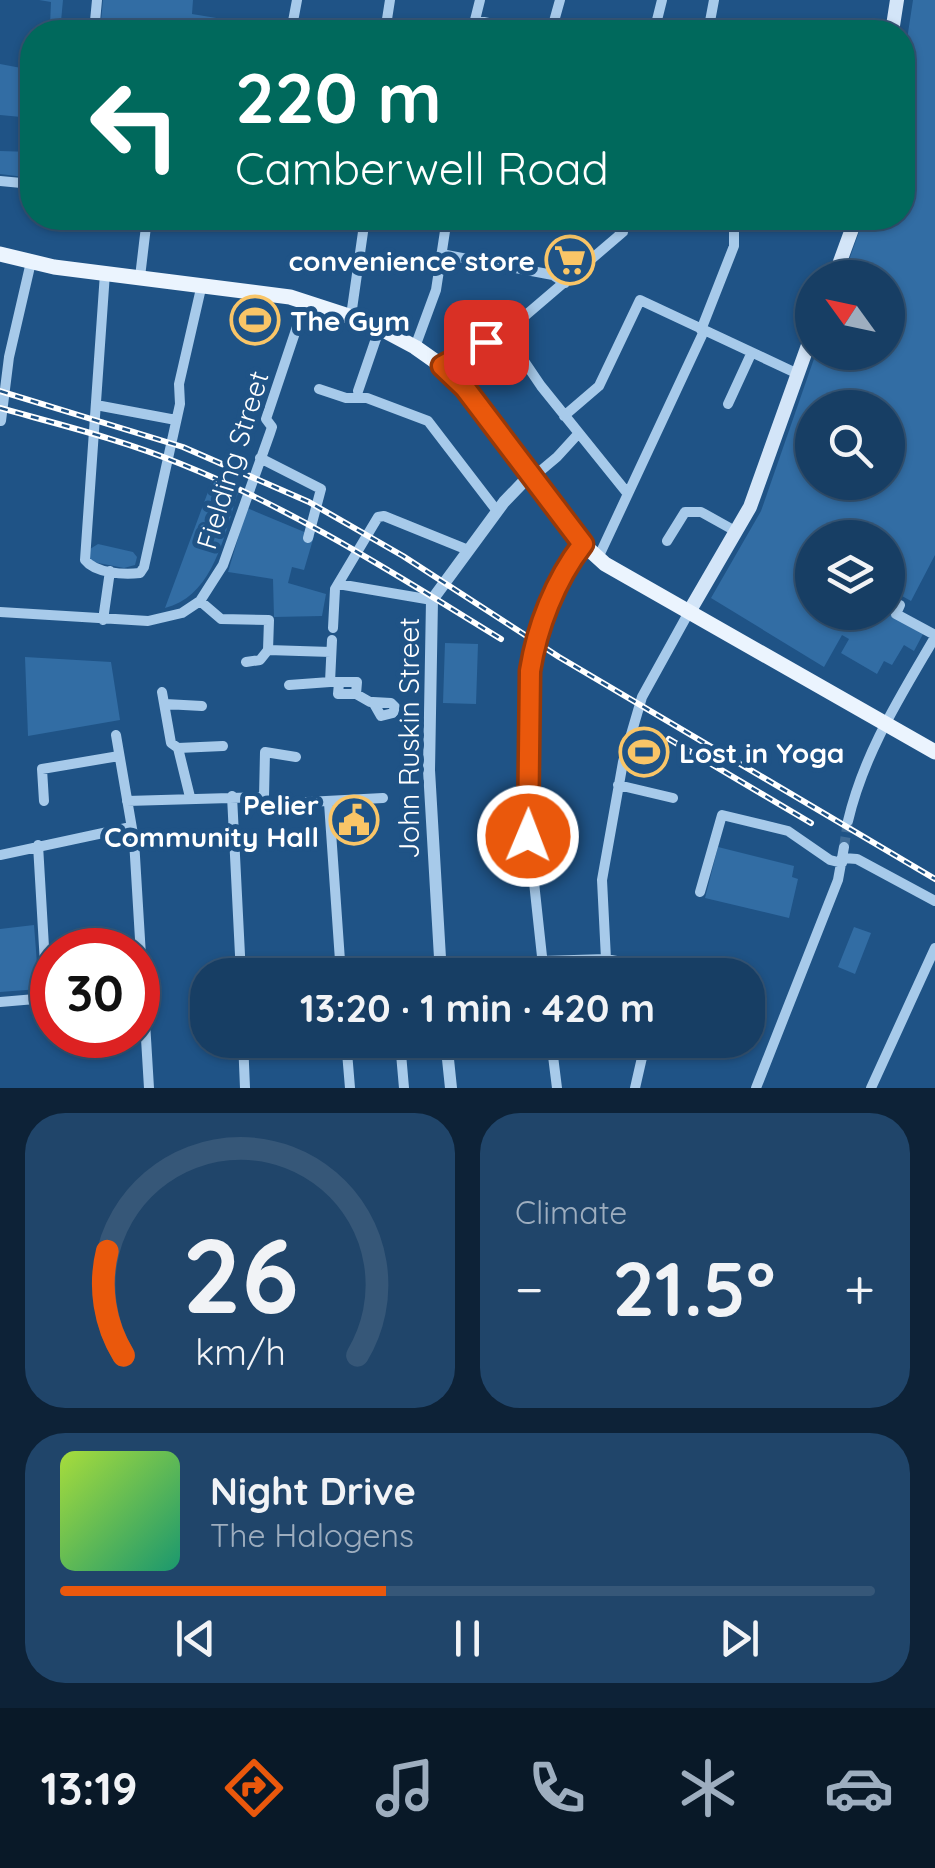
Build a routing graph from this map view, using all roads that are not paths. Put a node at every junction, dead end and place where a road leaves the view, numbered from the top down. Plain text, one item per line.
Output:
1 (480, 0) edge
2 (475, 20) edge
3 (145, 230) edge
4 (363, 230) edge
5 (445, 230) edge
6 (620, 230) edge
7 (734, 230) edge
8 (852, 230) edge
9 (0, 254) edge
10 (441, 254) junction
11 (841, 260) edge
12 (31, 262) junction
13 (105, 273) junction
14 (140, 278) junction
15 (565, 283) junction
16 (202, 284) junction
17 (306, 300) junction
18 (350, 316) junction
19 (378, 327) junction
20 (702, 331) junction
21 (504, 333) junction
22 (415, 346) junction
23 (751, 354) junction
24 (442, 366) junction
25 (799, 370) edge
26 (798, 374) junction
27 (319, 389) dead end
28 (358, 391) dead end
29 (728, 404) dead end
30 (96, 405) junction
31 (564, 416) junction
32 (176, 420) junction
33 (2, 421) edge
34 (578, 434) junction
35 (260, 458) junction
36 (531, 476) junction
37 (628, 494) junction
38 (497, 511) junction
39 (737, 532) junction
40 (308, 538) dead end
41 (668, 541) dead end
42 (583, 544) junction
43 (468, 550) junction
44 (598, 558) junction
45 (110, 571) junction
46 (338, 584) junction
47 (432, 600) junction
48 (200, 601) junction
49 (0, 612) edge
50 (689, 612) junction
51 (905, 619) edge
52 (103, 620) junction
53 (935, 636) edge
54 (332, 640) junction
55 (268, 650) junction
56 (246, 662) dead end
57 (334, 682) junction
58 (289, 685) dead end
59 (373, 702) dead end
60 (202, 706) dead end
61 (884, 725) junction
62 (116, 735) dead end
63 (223, 746) dead end
64 (178, 748) junction
65 (935, 752) edge
66 (119, 756) junction
67 (296, 757) dead end
68 (618, 786) junction
69 (232, 796) junction
70 (190, 798) junction
71 (383, 798) dead end
72 (673, 798) dead end
73 (44, 801) dead end
74 (127, 801) junction
75 (306, 802) dead end
76 (329, 802) junction
77 (848, 821) tunnel mouth
78 (131, 827) junction
79 (38, 845) junction
80 (0, 855) edge
81 (843, 856) junction
82 (700, 892) dead end
83 (935, 901) edge
84 (935, 948) edge
85 (240, 958) edge
86 (340, 958) edge
87 (440, 958) edge
88 (542, 958) edge
89 (606, 958) edge
90 (0, 1002) edge
91 (244, 1058) edge
92 (348, 1058) edge
93 (401, 1058) edge
94 (448, 1058) edge
95 (554, 1058) edge
96 (642, 1058) edge
97 (149, 1088) edge
98 (246, 1088) edge
99 (350, 1088) edge
100 (404, 1088) edge
101 (450, 1088) edge
102 (557, 1088) edge
103 (635, 1088) edge
104 (756, 1088) edge
105 (871, 1088) edge

1 - 2 street
3 - 14 street
4 - 18 street
5 - 10 street
6 - 15 street
7 - 20 street
8 - 11 main road
9 - 12 main road
10 - 15 street
10 - 22 street
12 - 13 main road
12 - 33 street
13 - 14 main road
13 - 30 street
14 - 16 main road
15 - 21 street
16 - 17 main road
16 - 32 street
17 - 18 main road
17 - 35 street, Fielding Street
18 - 19 main road
19 - 22 main road
19 - 28 street
20 - 23 street
20 - 31 street
20 - 37 street
21 - 24 street
21 - 31 street
22 - 24 main road
23 - 26 street
23 - 29 street
24 - 36 main road
25 - 26 main road
26 - 39 main road
27 - 38 street
30 - 32 street
30 - 45 street
31 - 34 street
32 - 45 street
34 - 36 street
34 - 37 street
35 - 40 street
35 - 48 street, Fielding Street
36 - 38 street, John Ruskin Street
36 - 42 main road
37 - 44 street
38 - 43 street, John Ruskin Street
39 - 41 street
39 - 50 main road
42 - 44 main road
42 - 88 street
43 - 46 street
43 - 47 street, John Ruskin Street
44 - 50 main road
45 - 52 street
46 - 47 street
46 - 54 street
47 - 87 street, John Ruskin Street
48 - 52 street
48 - 55 street
49 - 52 street
50 - 61 main road
50 - 68 street
51 - 53 street
53 - 61 street
54 - 55 street
54 - 57 street
55 - 56 street
57 - 58 street
57 - 59 street
60 - 64 street
61 - 65 main road
61 - 77 street
62 - 66 street
63 - 64 street
64 - 70 street
66 - 73 street
66 - 74 street
67 - 69 street
68 - 72 street
68 - 89 street
69 - 70 street
69 - 85 street
70 - 74 street
71 - 76 street
74 - 78 street
75 - 76 street
76 - 86 street
78 - 79 street
78 - 97 street
79 - 80 street
79 - 90 street
81 - 82 street
81 - 83 street
81 - 104 street
84 - 105 street
91 - 98 street
92 - 99 street
93 - 100 street
94 - 101 street
95 - 102 street
96 - 103 street

